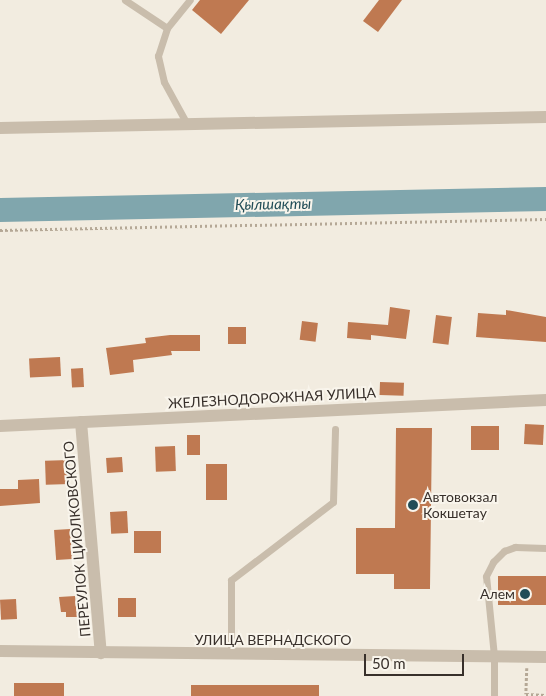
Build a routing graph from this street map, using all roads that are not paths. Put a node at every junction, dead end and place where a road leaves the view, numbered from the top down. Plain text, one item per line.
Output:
1 (125, 0) edge
2 (190, 0) edge
3 (167, 28) junction
4 (546, 117) edge
5 (186, 124) junction
6 (0, 128) edge
7 (546, 400) edge
8 (82, 422) junction
9 (0, 426) edge
10 (335, 429) dead end
11 (546, 548) edge
12 (0, 651) edge
13 (102, 653) junction
14 (231, 654) junction
15 (494, 656) junction
16 (546, 657) edge
17 (494, 696) edge

1 - 3 lane
2 - 3 lane
3 - 5 lane
4 - 5 street
5 - 6 street
7 - 8 street, ЖЕЛЕЗНОДОРОЖНАЯ УЛИЦА
8 - 9 street, ЖЕЛЕЗНОДОРОЖНАЯ УЛИЦА
8 - 13 street, ПЕРЕУЛОК ЦИОЛКОВСКОГО
10 - 14 lane
11 - 15 lane
12 - 13 street, УЛИЦА ВЕРНАДСКОГО
13 - 14 street, УЛИЦА ВЕРНАДСКОГО
14 - 15 street, УЛИЦА ВЕРНАДСКОГО
15 - 16 street, УЛИЦА ВЕРНАДСКОГО
15 - 17 lane

